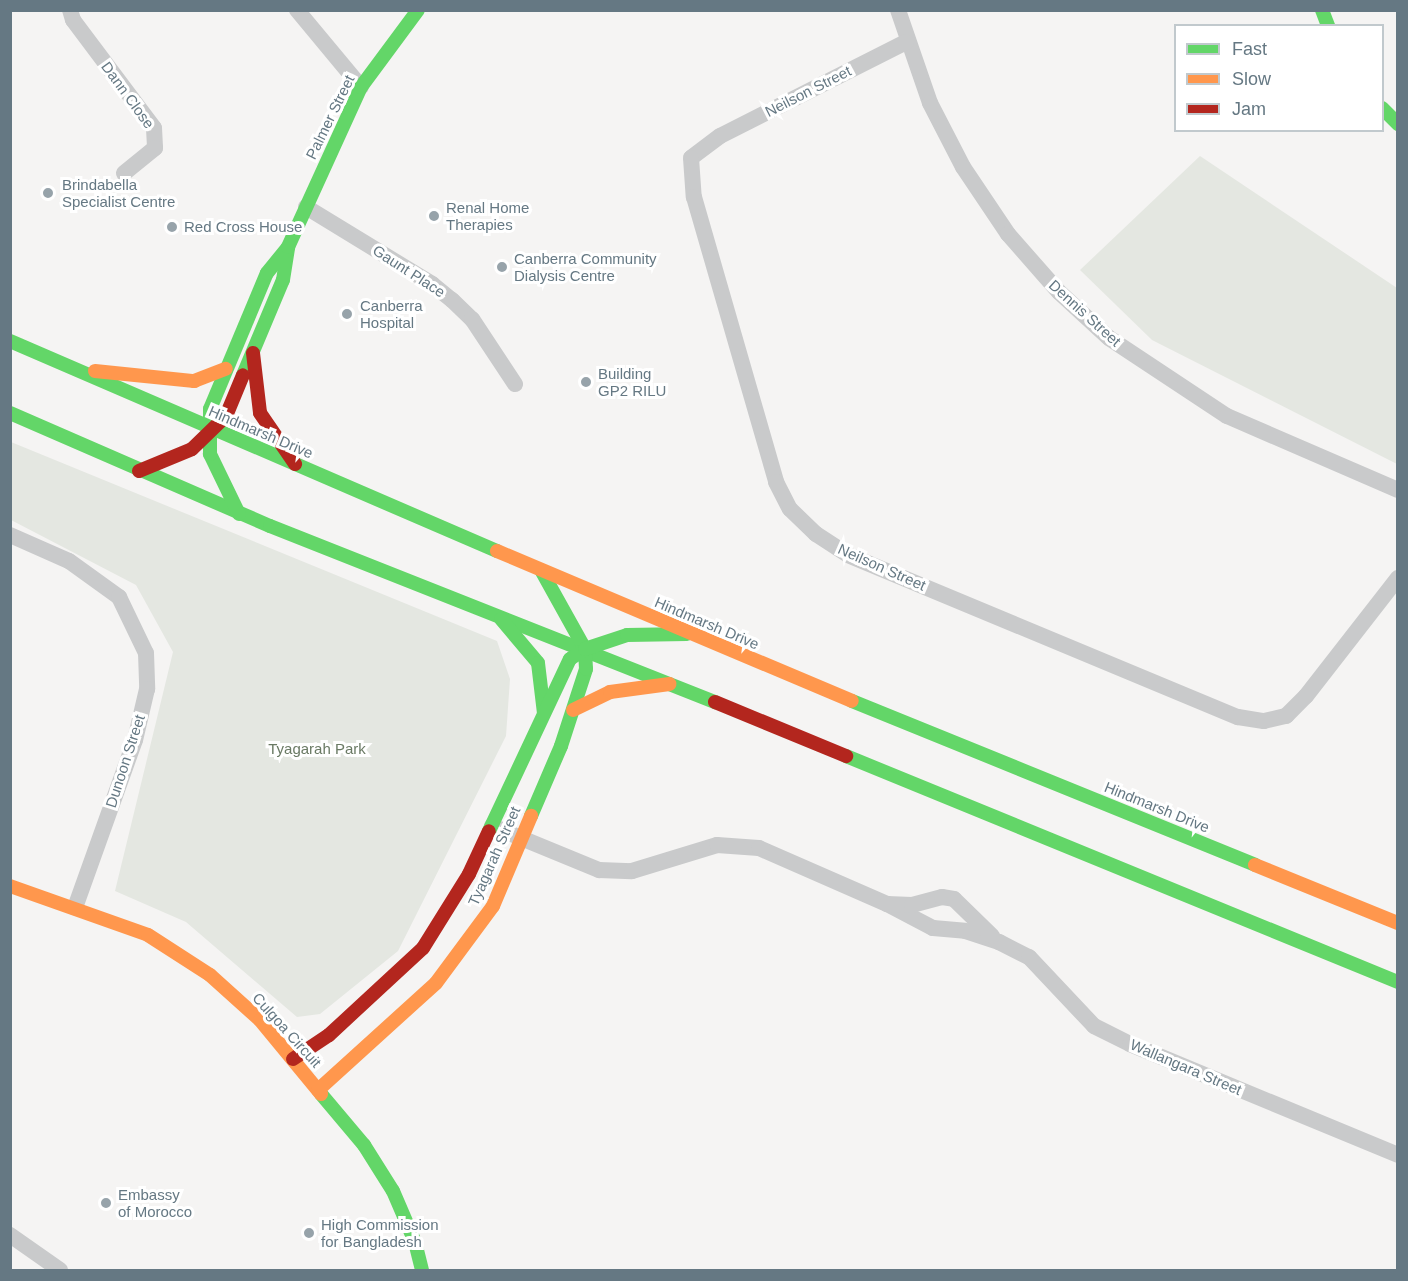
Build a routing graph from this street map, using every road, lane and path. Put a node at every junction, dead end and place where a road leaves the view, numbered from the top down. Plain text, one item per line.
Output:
1 (70, 10) edge
2 (297, 10) edge
3 (418, 10) edge
4 (898, 10) edge
5 (906, 42) junction
6 (361, 87) junction
7 (1384, 109) edge
8 (1398, 124) edge
9 (124, 172) dead end
10 (306, 207) junction
11 (288, 247) junction
12 (10, 341) edge
13 (253, 354) junction
14 (70, 368) junction
15 (226, 369) junction
16 (515, 384) dead end
17 (10, 413) edge
18 (211, 428) junction
19 (296, 464) junction
20 (139, 471) junction
21 (1398, 490) edge
22 (239, 514) junction
23 (10, 535) edge
24 (541, 570) junction
25 (1398, 578) edge
26 (496, 614) junction
27 (688, 634) junction
28 (585, 649) junction
29 (670, 684) junction
30 (573, 710) junction
31 (544, 713) junction
32 (492, 826) junction
33 (520, 838) junction
34 (10, 886) edge
35 (887, 904) junction
36 (75, 908) junction
37 (1398, 923) edge
38 (999, 942) junction
39 (1398, 982) edge
40 (292, 1059) junction
41 (318, 1090) junction
42 (1398, 1155) edge
43 (10, 1236) edge
44 (60, 1270) edge
45 (422, 1270) edge

1 - 9 street, Dann Close
2 - 6 street
3 - 6 main road, Palmer Street
4 - 5 street, Dennis Street
5 - 21 street, Dennis Street
5 - 25 street, Neilson Street
6 - 10 main road, Palmer Street
7 - 8 main road
10 - 11 main road, Palmer Street
10 - 16 street, Gaunt Place
11 - 13 main road, Palmer Street
11 - 15 main road, Palmer Street
12 - 14 main road, Hindmarsh Drive
13 - 18 main road, Palmer Street
13 - 19 main road
14 - 15 main road
14 - 18 main road, Hindmarsh Drive
15 - 18 main road, Palmer Street
17 - 20 main road
18 - 19 main road, Hindmarsh Drive
18 - 20 main road, Palmer Street
18 - 22 main road, Palmer Street
19 - 24 main road, Hindmarsh Drive
20 - 22 main road
22 - 26 main road
23 - 36 street, Dunoon Street
24 - 27 main road, Hindmarsh Drive
24 - 28 main road
26 - 28 main road
26 - 31 main road
27 - 28 main road, Tyagarah Street
27 - 37 main road, Hindmarsh Drive
28 - 29 main road
28 - 30 main road, Tyagarah Street
28 - 31 main road, Tyagarah Street
29 - 30 main road
29 - 39 main road
30 - 33 main road, Tyagarah Street
31 - 32 main road, Tyagarah Street
32 - 33 street, Wallangara Street
32 - 40 main road, Tyagarah Street
33 - 35 street, Wallangara Street
33 - 41 main road, Tyagarah Street
34 - 36 main road, Culgoa Circuit
35 - 38 street, Wallangara Street
35 - 38 street, Wallangara Street
36 - 40 main road, Culgoa Circuit
38 - 42 street, Wallangara Street
40 - 41 main road, Culgoa Circuit
41 - 45 main road, Culgoa Circuit
43 - 44 street

